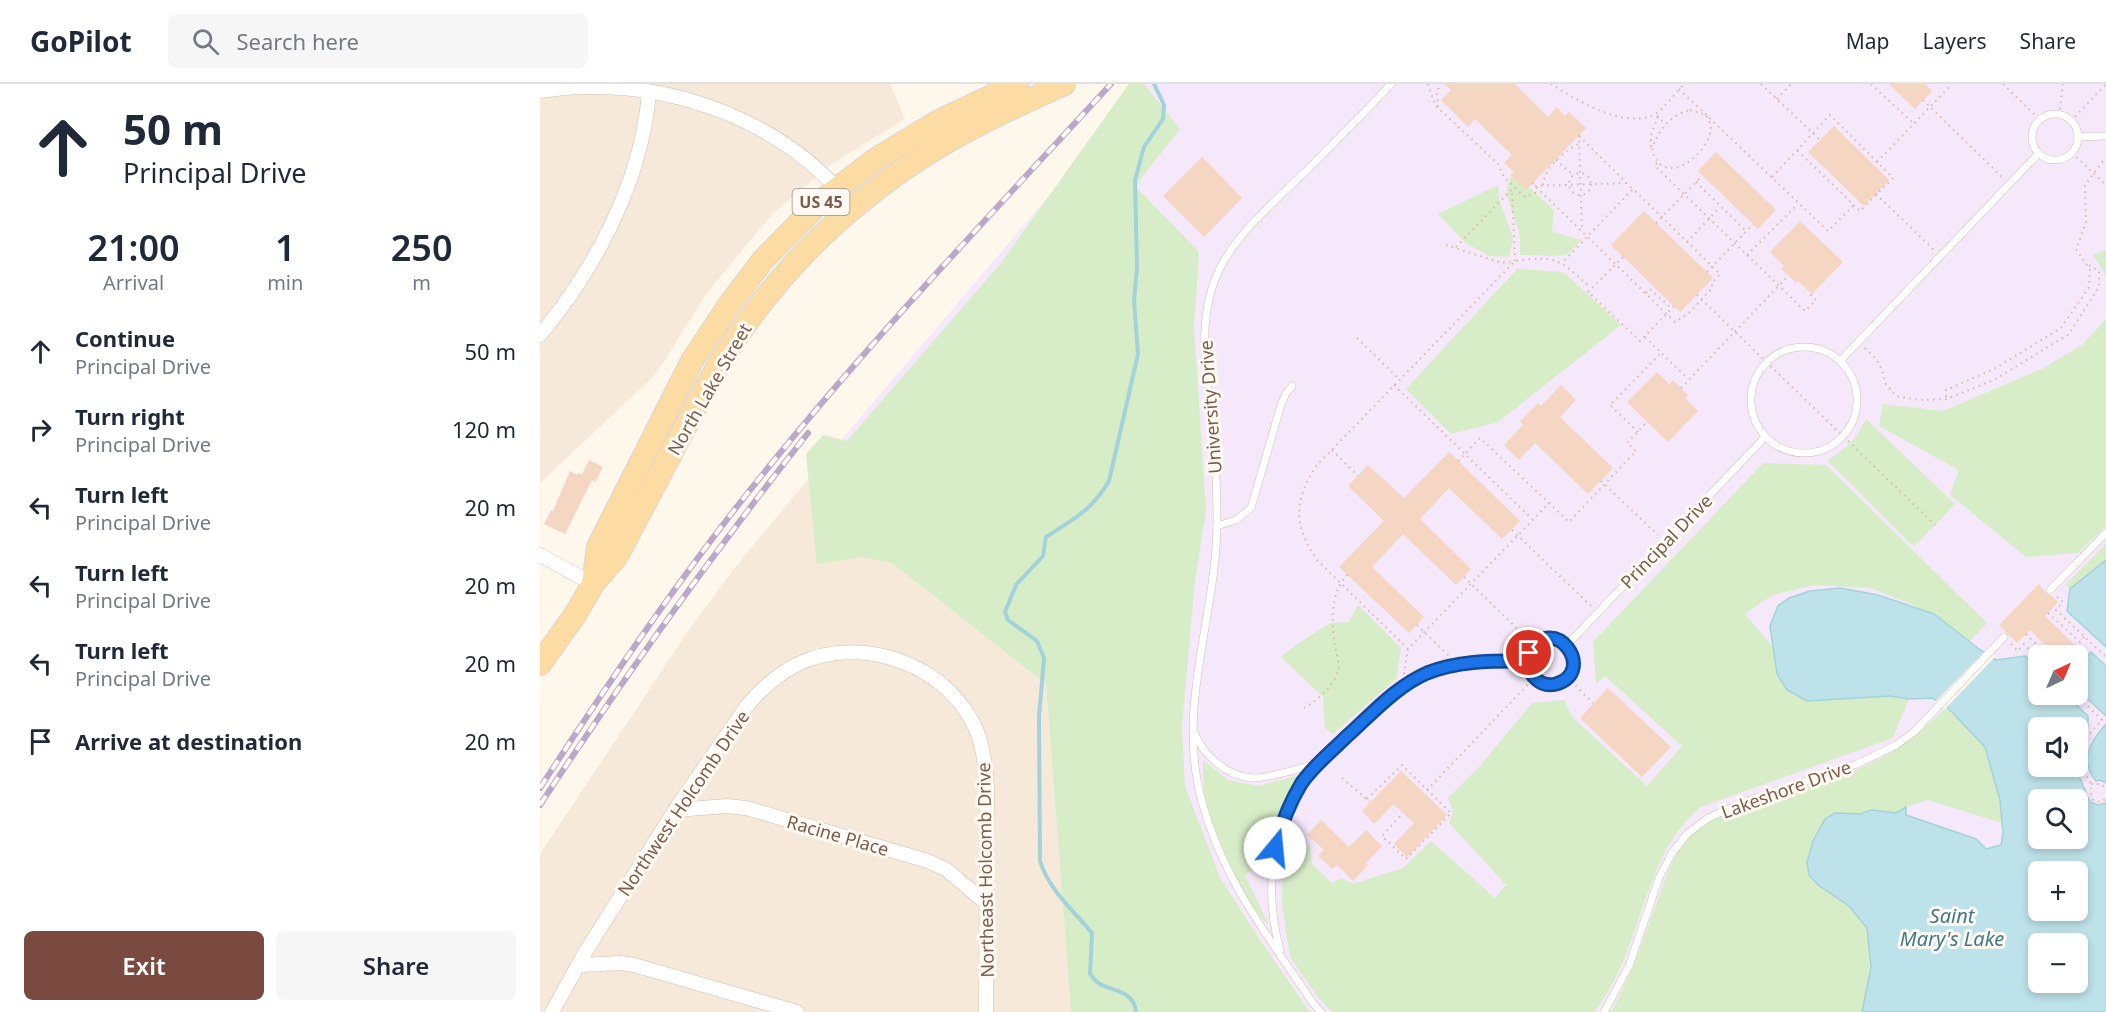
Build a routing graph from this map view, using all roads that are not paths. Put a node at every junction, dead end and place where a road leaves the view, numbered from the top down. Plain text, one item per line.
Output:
1 (1017, 84) edge
2 (1064, 84) edge
3 (1391, 84) edge
4 (540, 91) edge
5 (649, 92) junction
6 (2106, 136) edge
7 (2078, 137) junction
8 (2039, 153) junction
9 (837, 189) junction
10 (854, 208) junction
11 (540, 335) edge
12 (1840, 361) junction
13 (1292, 386) dead end
14 (1765, 437) junction
15 (1217, 526) junction
16 (2106, 533) edge
17 (540, 555) edge
18 (593, 584) junction
19 (2050, 590) road end
20 (2004, 637) road end
21 (1567, 645) junction
22 (861, 651) joint
23 (1527, 661) junction
24 (540, 664) edge
25 (1192, 726) junction
26 (1316, 764) junction
27 (675, 810) junction
28 (987, 904) junction
29 (1282, 958) junction
30 (580, 965) junction
31 (552, 1012) edge
32 (797, 1012) edge
33 (986, 1012) edge
34 (1321, 1012) edge
35 (1604, 1012) edge

1 - 9 main road, North Lake Street / US 45
2 - 10 main road, North Lake Street / US 45
3 - 15 lane, University Drive
4 - 5 street
5 - 9 street
5 - 11 street
6 - 7 lane
7 - 8 lane
7 - 8 lane
8 - 12 lane
9 - 10 street
9 - 18 main road, North Lake Street / US 45
10 - 18 main road, North Lake Street / US 45
12 - 14 lane
12 - 14 lane
13 - 15 lane
14 - 21 lane, Principal Drive
15 - 25 lane, University Drive
16 - 19 lane
17 - 18 street
18 - 24 main road, North Lake Street / US 45
20 - 35 lane, Lakeshore Drive
21 - 23 lane
21 - 23 lane
22 - 27 street, Northwest Holcomb Drive
22 - 28 street, Northeast Holcomb Drive
23 - 26 lane
25 - 26 lane
25 - 29 lane, University Drive
26 - 29 lane
27 - 28 street, Racine Place
27 - 30 street, Northwest Holcomb Drive
28 - 33 street, Northeast Holcomb Drive
29 - 34 lane, University Drive
30 - 31 street, Northwest Holcomb Drive
30 - 32 street

